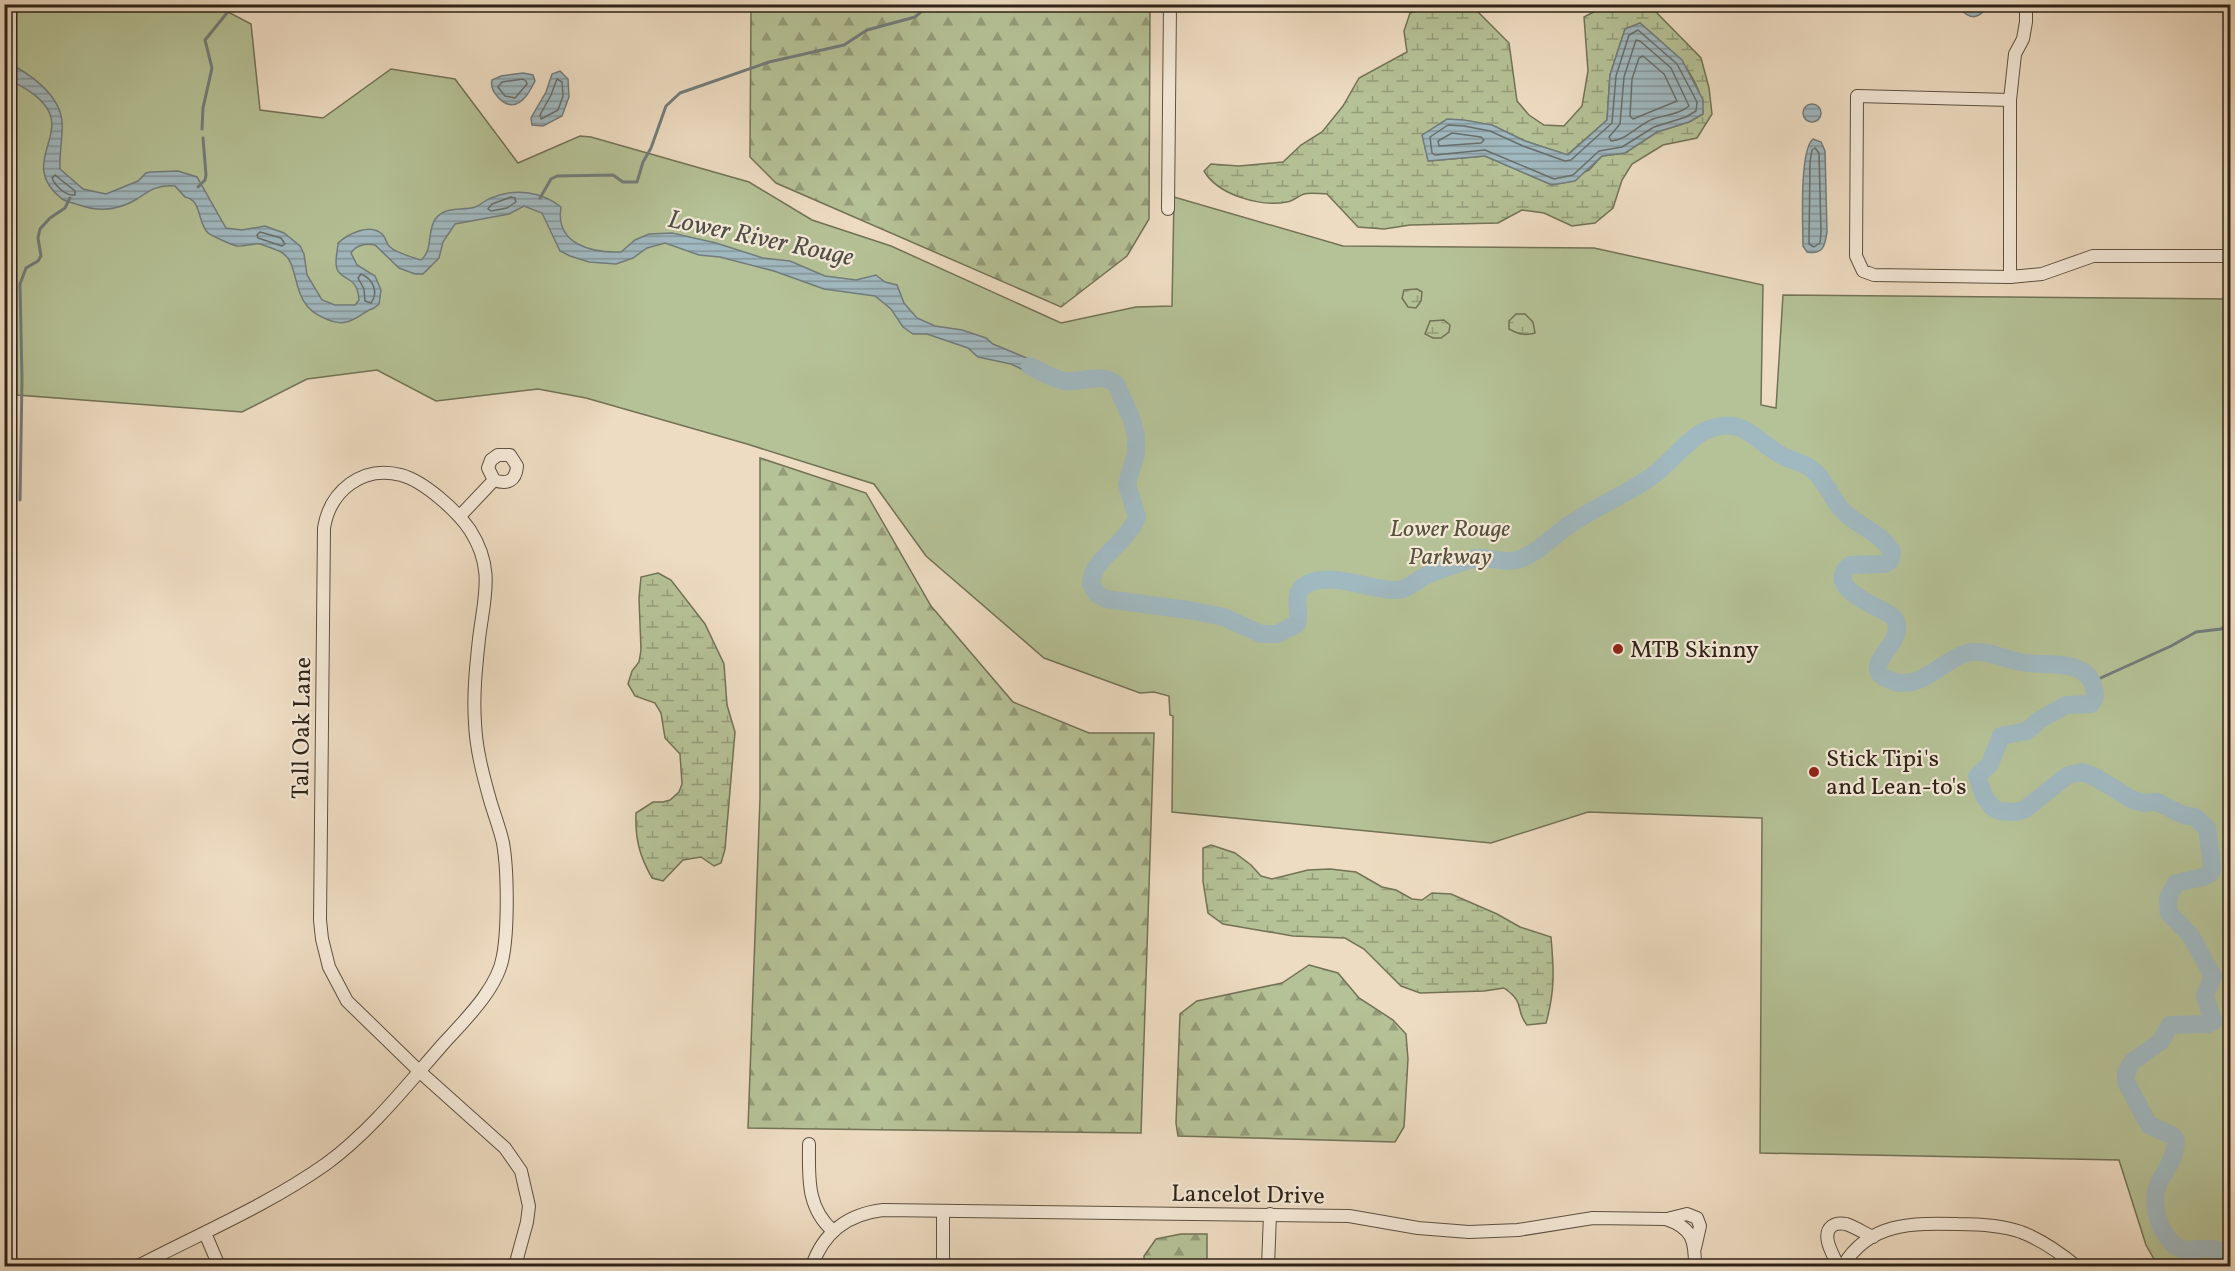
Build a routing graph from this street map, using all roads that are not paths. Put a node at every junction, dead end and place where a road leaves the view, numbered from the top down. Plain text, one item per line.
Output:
1 (9, 4) edge
2 (1170, 4) edge
3 (2026, 4) edge
4 (2010, 100) junction
5 (1168, 209) dead end
6 (6, 218) edge
7 (2230, 256) edge
8 (2010, 277) junction
9 (494, 480) dead end
10 (460, 516) junction
11 (6, 540) edge
12 (6, 793) edge
13 (6, 1043) edge
14 (419, 1071) junction
15 (809, 1144) dead end
16 (943, 1210) junction
17 (1270, 1214) junction
18 (1666, 1219) junction
19 (833, 1231) junction
20 (205, 1233) junction
21 (1873, 1237) junction
22 (1695, 1248) junction
23 (8, 1266) edge
24 (138, 1266) edge
25 (219, 1266) edge
26 (515, 1266) edge
27 (812, 1266) edge
28 (943, 1266) edge
29 (1268, 1266) edge
30 (1695, 1266) edge
31 (1838, 1266) edge
32 (1843, 1266) edge
33 (2076, 1266) edge

1 - 6 street
2 - 5 street
3 - 4 street
4 - 8 street
4 - 8 street
6 - 11 street
7 - 8 street
9 - 10 street
10 - 14 street, Tall Oak Lane
10 - 14 street, Tall Oak Lane
11 - 12 street
12 - 13 street
13 - 23 street
14 - 20 street, Tall Oak Lane
14 - 26 street, Tall Oak Lane
15 - 19 street
16 - 17 street, Lancelot Drive
16 - 19 street, Lancelot Drive
16 - 28 street
17 - 18 street, Lancelot Drive
17 - 29 street
18 - 22 street, Lancelot Drive
18 - 22 street, Lancelot Drive
19 - 27 street
20 - 24 street, Tall Oak Lane
20 - 25 street
21 - 31 street
21 - 32 street
21 - 33 street
22 - 30 street

